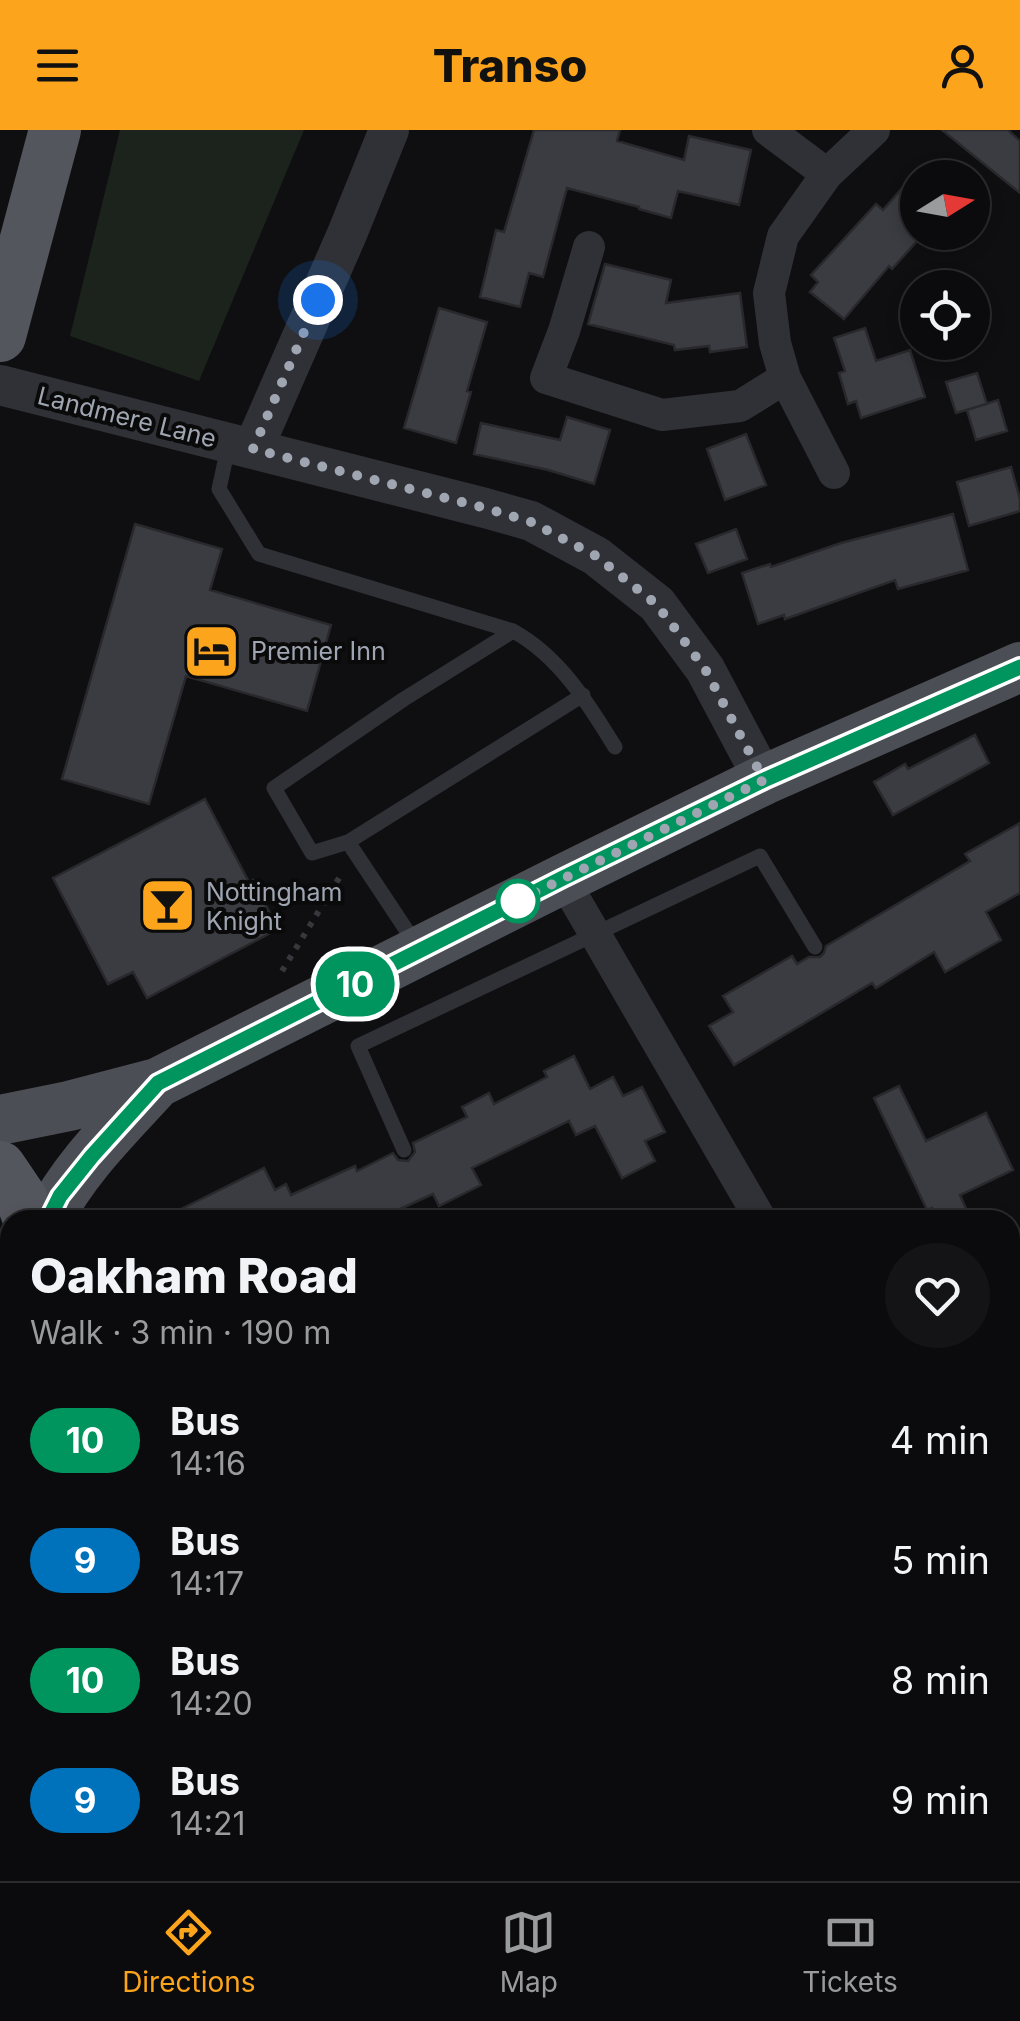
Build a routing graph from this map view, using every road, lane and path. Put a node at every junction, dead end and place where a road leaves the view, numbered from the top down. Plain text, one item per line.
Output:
1 (55, 130) edge
2 (388, 130) edge
3 (768, 130) edge
4 (874, 130) edge
5 (828, 174) junction
6 (589, 247) dead end
7 (0, 336) edge
8 (785, 378) junction
9 (0, 385) edge
10 (241, 446) junction
11 (834, 473) dead end
12 (512, 631) junction
13 (1020, 667) edge
14 (583, 694) junction
15 (615, 746) dead end
16 (764, 780) junction
17 (351, 848) junction
18 (563, 878) junction
19 (595, 933) junction
20 (815, 947) dead end
21 (420, 950) junction
22 (277, 979) dead end
23 (158, 1083) junction
24 (0, 1120) edge
25 (404, 1150) dead end
26 (0, 1167) edge
27 (25, 1210) edge
28 (53, 1210) edge
29 (755, 1210) edge

1 - 7 highway
2 - 10 street
3 - 5 street
4 - 5 street
5 - 8 street
6 - 8 street
8 - 11 street
9 - 10 street, Landmere Lane
10 - 12 lane
10 - 16 street, Landmere Lane
12 - 14 lane
12 - 17 lane
13 - 16 main road
14 - 15 lane
14 - 17 lane
16 - 18 main road
17 - 21 lane
17 - 22 path
18 - 19 street
18 - 21 main road
19 - 20 lane
19 - 25 lane
19 - 29 street
21 - 23 main road
23 - 24 main road
23 - 28 main road
26 - 27 highway

